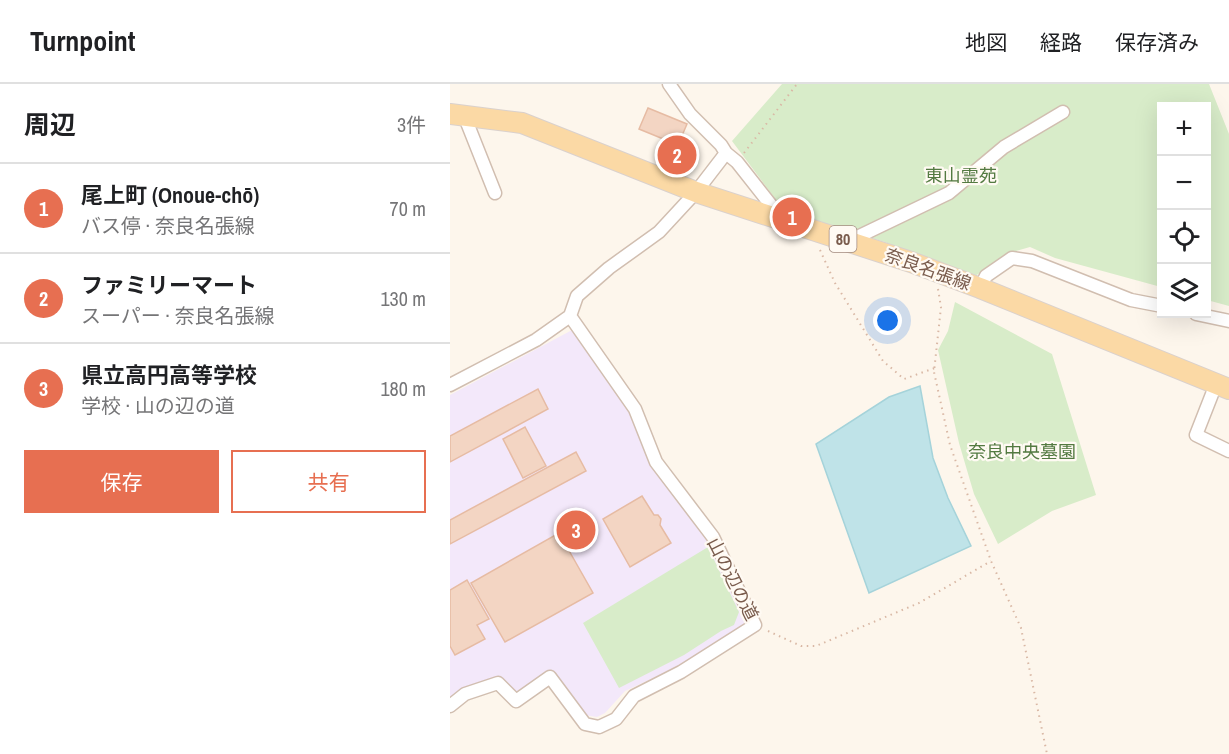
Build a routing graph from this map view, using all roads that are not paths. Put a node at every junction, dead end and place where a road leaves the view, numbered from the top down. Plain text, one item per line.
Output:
1 (669, 84) edge
2 (1063, 112) dead end
3 (457, 115) edge
4 (726, 153) junction
5 (696, 192) junction
6 (495, 193) dead end
7 (783, 220) junction
8 (849, 241) junction
9 (980, 288) junction
10 (1157, 305) edge
11 (570, 316) junction
12 (1211, 317) edge
13 (1229, 321) edge
14 (450, 385) edge
15 (1222, 386) edge
16 (1229, 451) edge
17 (450, 706) edge

1 - 4 street
2 - 8 street
3 - 5 main road, 奈良名張線 / 80
3 - 6 street
4 - 5 street
4 - 7 street
5 - 7 main road, 奈良名張線 / 80
5 - 11 street
7 - 8 main road, 奈良名張線 / 80
8 - 9 main road, 奈良名張線 / 80
9 - 10 street
9 - 15 main road, 奈良名張線 / 80
11 - 14 street
11 - 17 street, 山の辺の道
12 - 13 street
15 - 16 street

